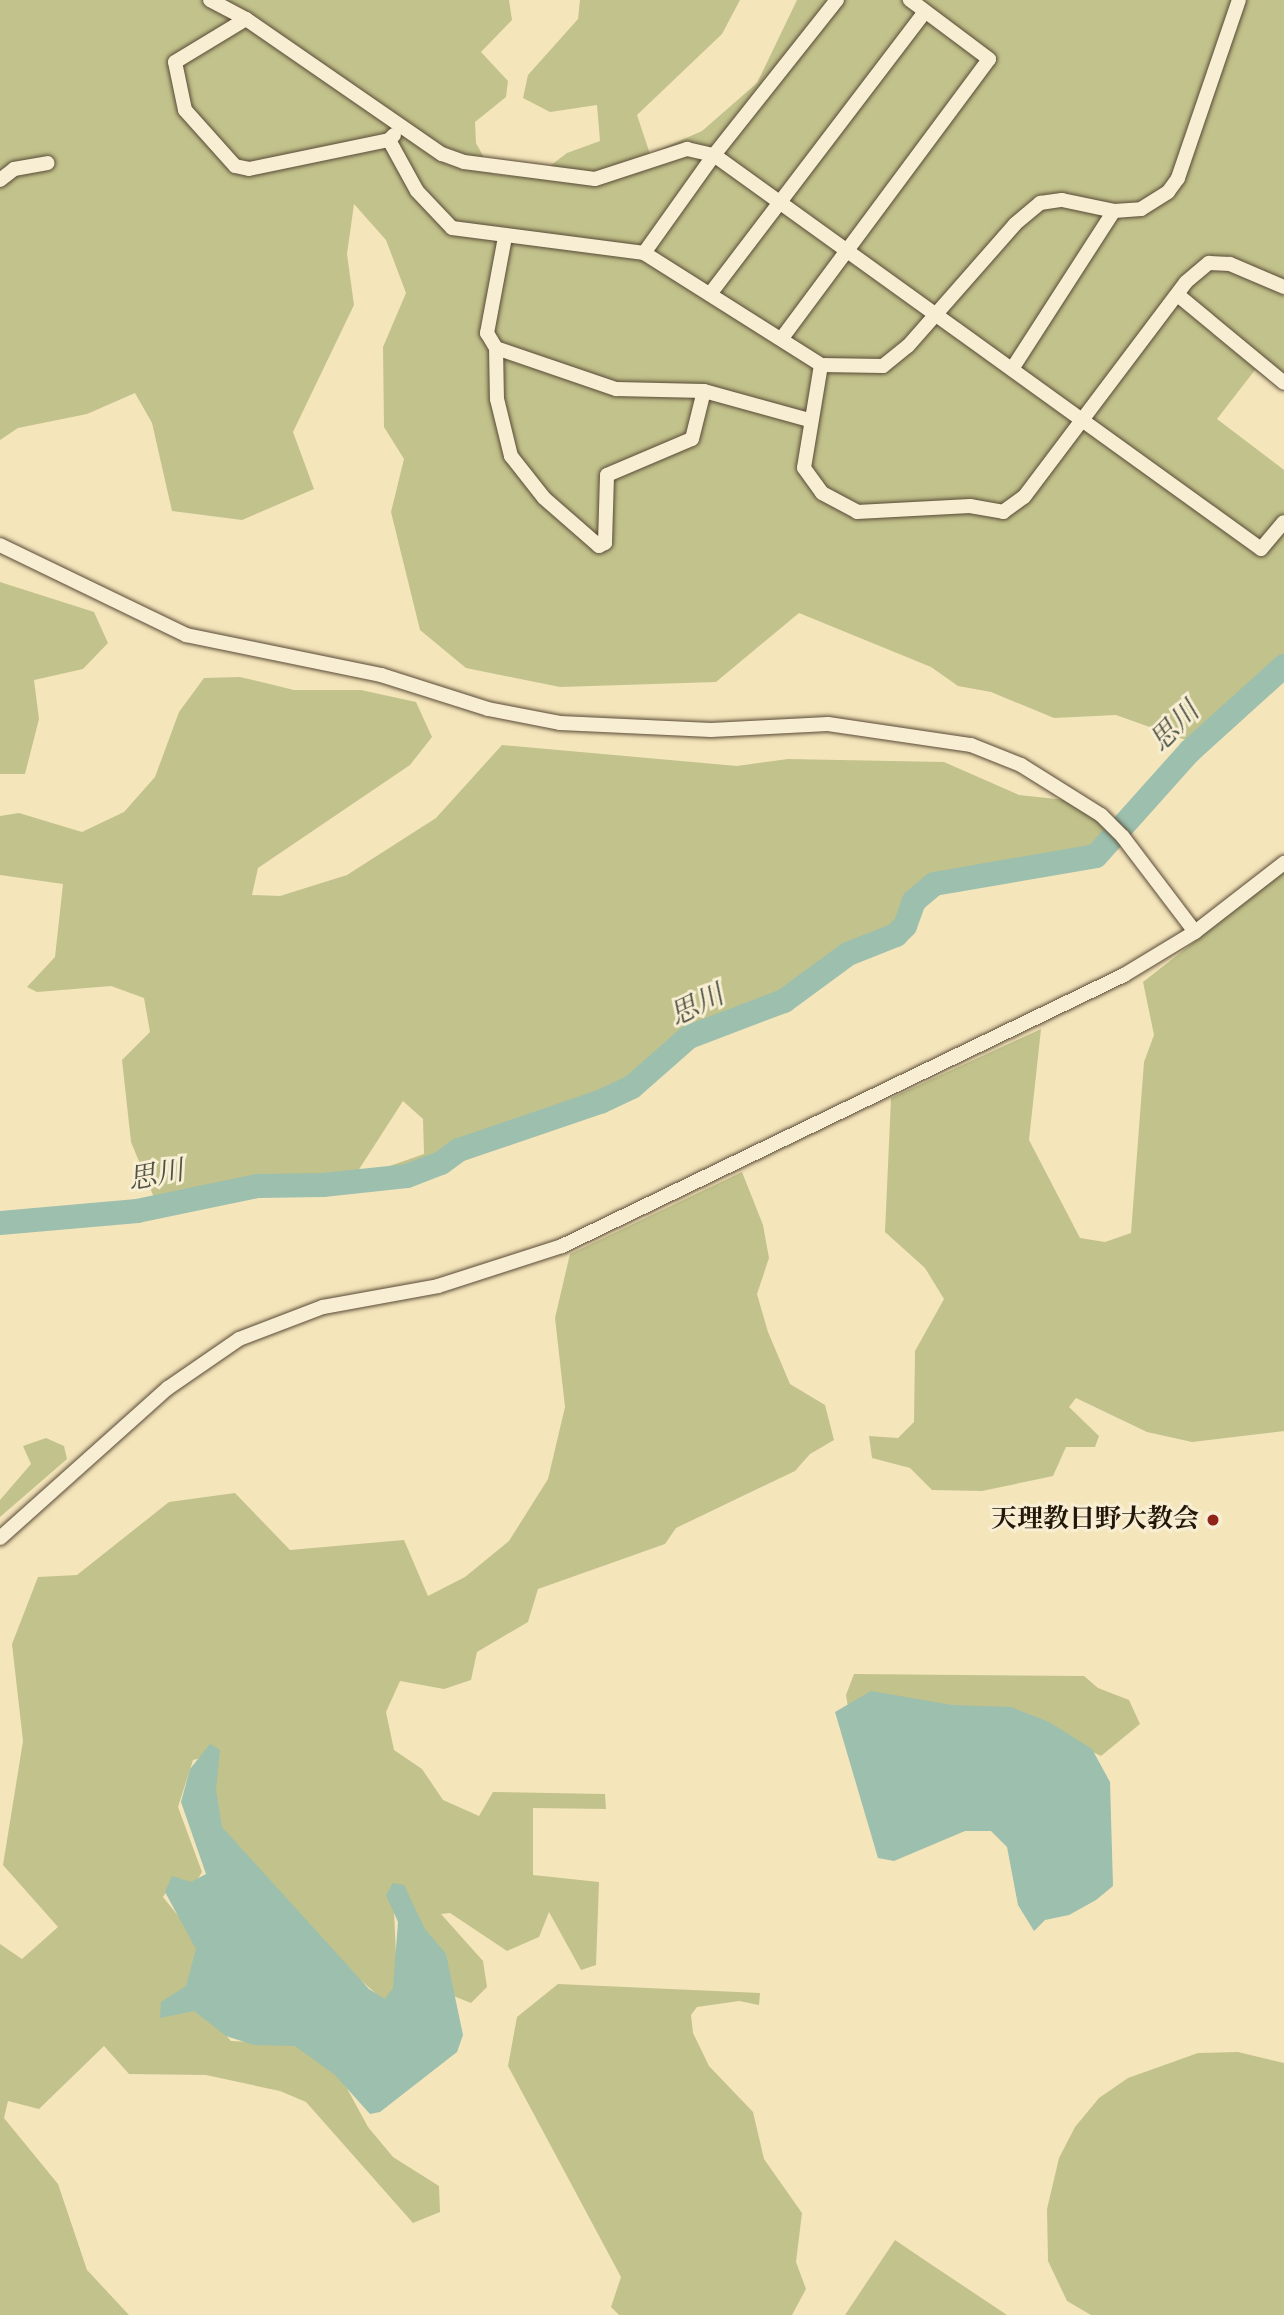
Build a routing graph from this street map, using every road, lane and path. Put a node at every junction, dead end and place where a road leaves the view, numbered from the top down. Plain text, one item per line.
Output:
1 (837, 0) edge
2 (910, 0) edge
3 (1239, 0) edge
4 (213, 1) edge
5 (925, 12) junction
6 (246, 19) junction
7 (404, 126) junction
8 (389, 140) junction
9 (715, 155) junction
10 (47, 163) dead end
11 (0, 180) edge
12 (780, 201) junction
13 (1114, 211) junction
14 (505, 237) junction
15 (847, 249) junction
16 (644, 253) junction
17 (1284, 287) edge
18 (709, 294) junction
19 (1179, 296) junction
20 (938, 315) junction
21 (782, 338) junction
22 (496, 348) junction
23 (821, 365) junction
24 (1012, 369) junction
25 (1284, 383) edge
26 (704, 391) junction
27 (809, 420) junction
28 (1083, 420) junction
29 (1284, 522) edge
30 (0, 545) edge
31 (1284, 863) edge
32 (1195, 932) junction
33 (0, 1538) edge

1 - 9 street
2 - 5 street
3 - 13 street
4 - 6 street
5 - 12 street
5 - 15 street
6 - 7 street
6 - 8 street
7 - 8 street
7 - 9 street
8 - 14 street
9 - 12 street
9 - 16 street
10 - 11 street
12 - 15 street
12 - 18 street
13 - 20 street
13 - 24 street
14 - 16 street
14 - 22 street
15 - 20 street
15 - 21 street
16 - 18 street
17 - 19 street
18 - 21 street
19 - 25 street
19 - 28 street
20 - 23 street
20 - 24 street
21 - 23 street
22 - 26 street
22 - 26 street
23 - 27 street
24 - 28 street
26 - 27 street
27 - 28 street
28 - 29 street
30 - 32 street
31 - 32 street
32 - 33 street

